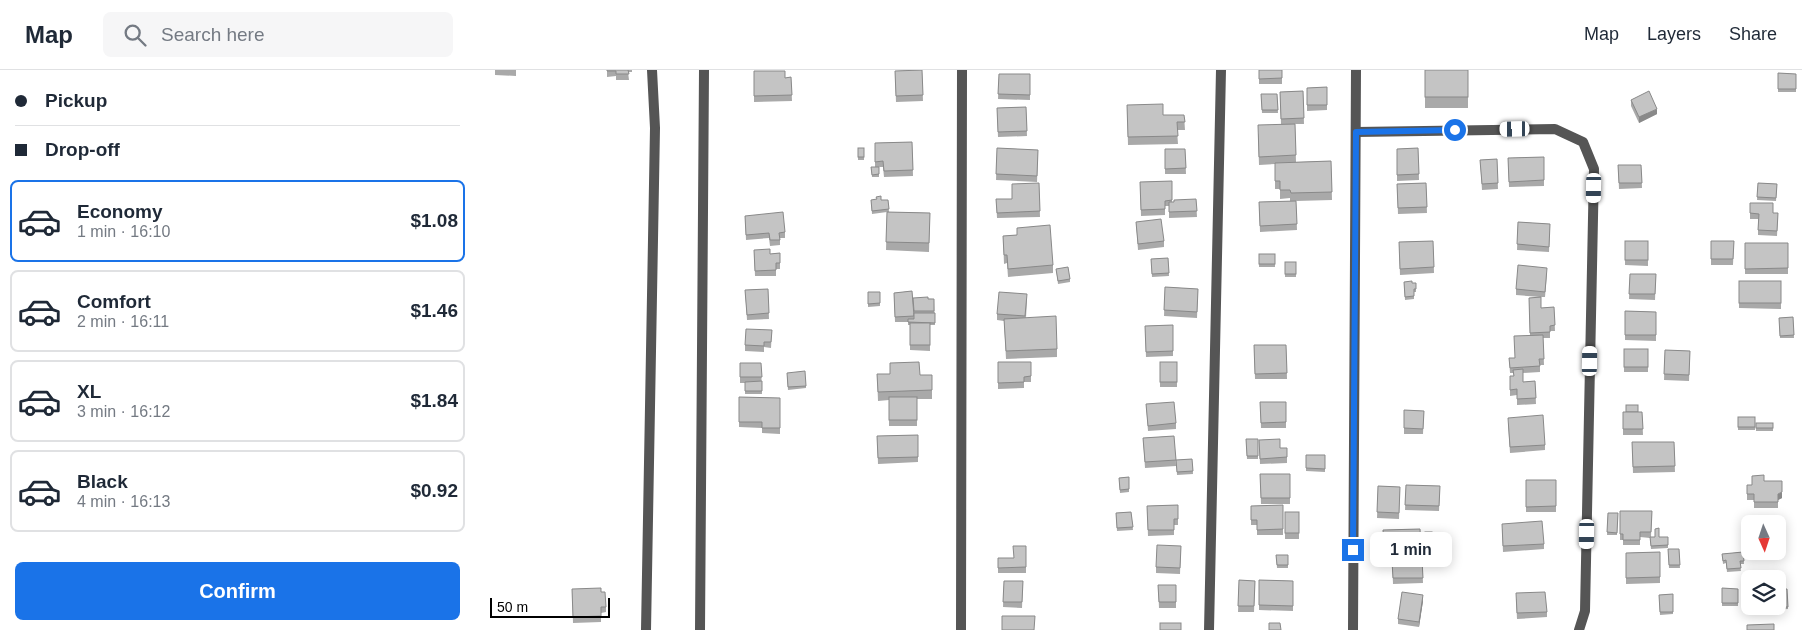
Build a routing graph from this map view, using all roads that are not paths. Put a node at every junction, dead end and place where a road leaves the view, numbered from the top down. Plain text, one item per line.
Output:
1 (652, 70) edge
2 (704, 70) edge
3 (962, 70) edge
4 (1221, 70) edge
5 (1356, 70) edge
6 (1356, 132) junction
7 (646, 630) edge
8 (700, 630) edge
9 (961, 630) edge
10 (1209, 630) edge
11 (1353, 630) edge
12 (1579, 630) edge

1 - 7 street
2 - 8 street
3 - 9 street
4 - 10 street
5 - 6 street
6 - 11 street
6 - 12 street

